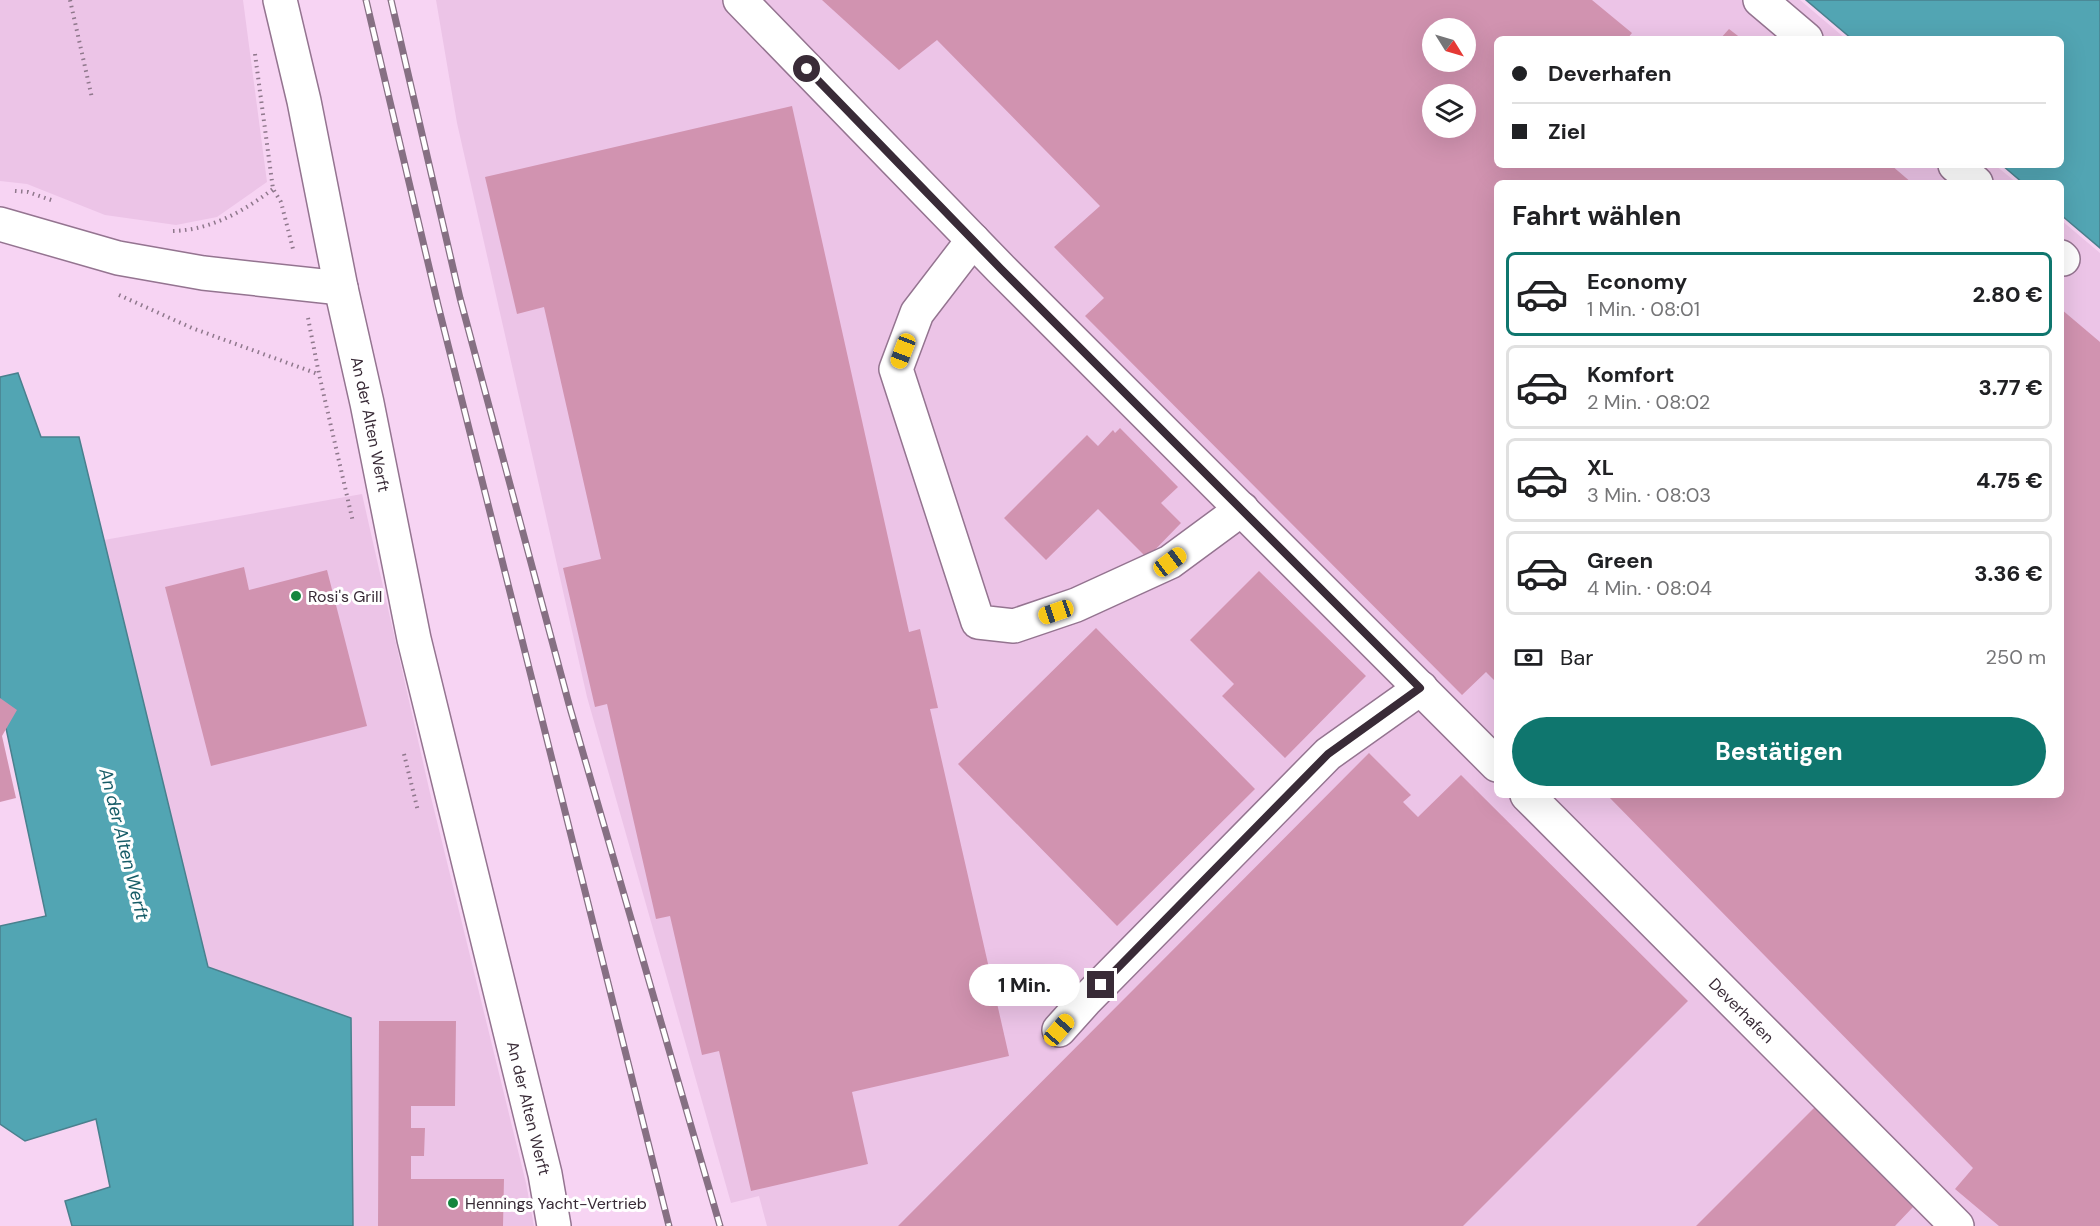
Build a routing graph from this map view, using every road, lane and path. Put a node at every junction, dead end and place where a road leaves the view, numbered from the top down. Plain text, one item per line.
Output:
1 (70, 0) edge
2 (280, 0) edge
3 (740, 0) edge
4 (1760, 0) edge
5 (1802, 36) edge
6 (254, 47) dead end
7 (92, 98) dead end
8 (1958, 168) edge
9 (1972, 180) edge
10 (273, 189) junction
11 (9, 191) dead end
12 (61, 204) dead end
13 (0, 224) edge
14 (169, 231) dead end
15 (973, 240) junction
16 (302, 285) junction
17 (341, 288) junction
18 (116, 293) dead end
19 (1242, 509) junction
20 (1420, 688) junction
21 (1494, 762) edge
22 (1530, 798) edge
23 (1059, 1030) dead end
24 (554, 1226) edge
25 (1957, 1226) edge

1 - 7 path
2 - 17 street, An der Alten Werft
3 - 15 street
4 - 5 street
6 - 10 path
8 - 9 street
10 - 14 path
10 - 16 path
11 - 12 path
13 - 16 street
15 - 19 street
15 - 19 street
16 - 17 street
16 - 18 path
17 - 24 street, An der Alten Werft
19 - 20 street
20 - 21 street
20 - 23 street
22 - 25 street, Deverhafen

